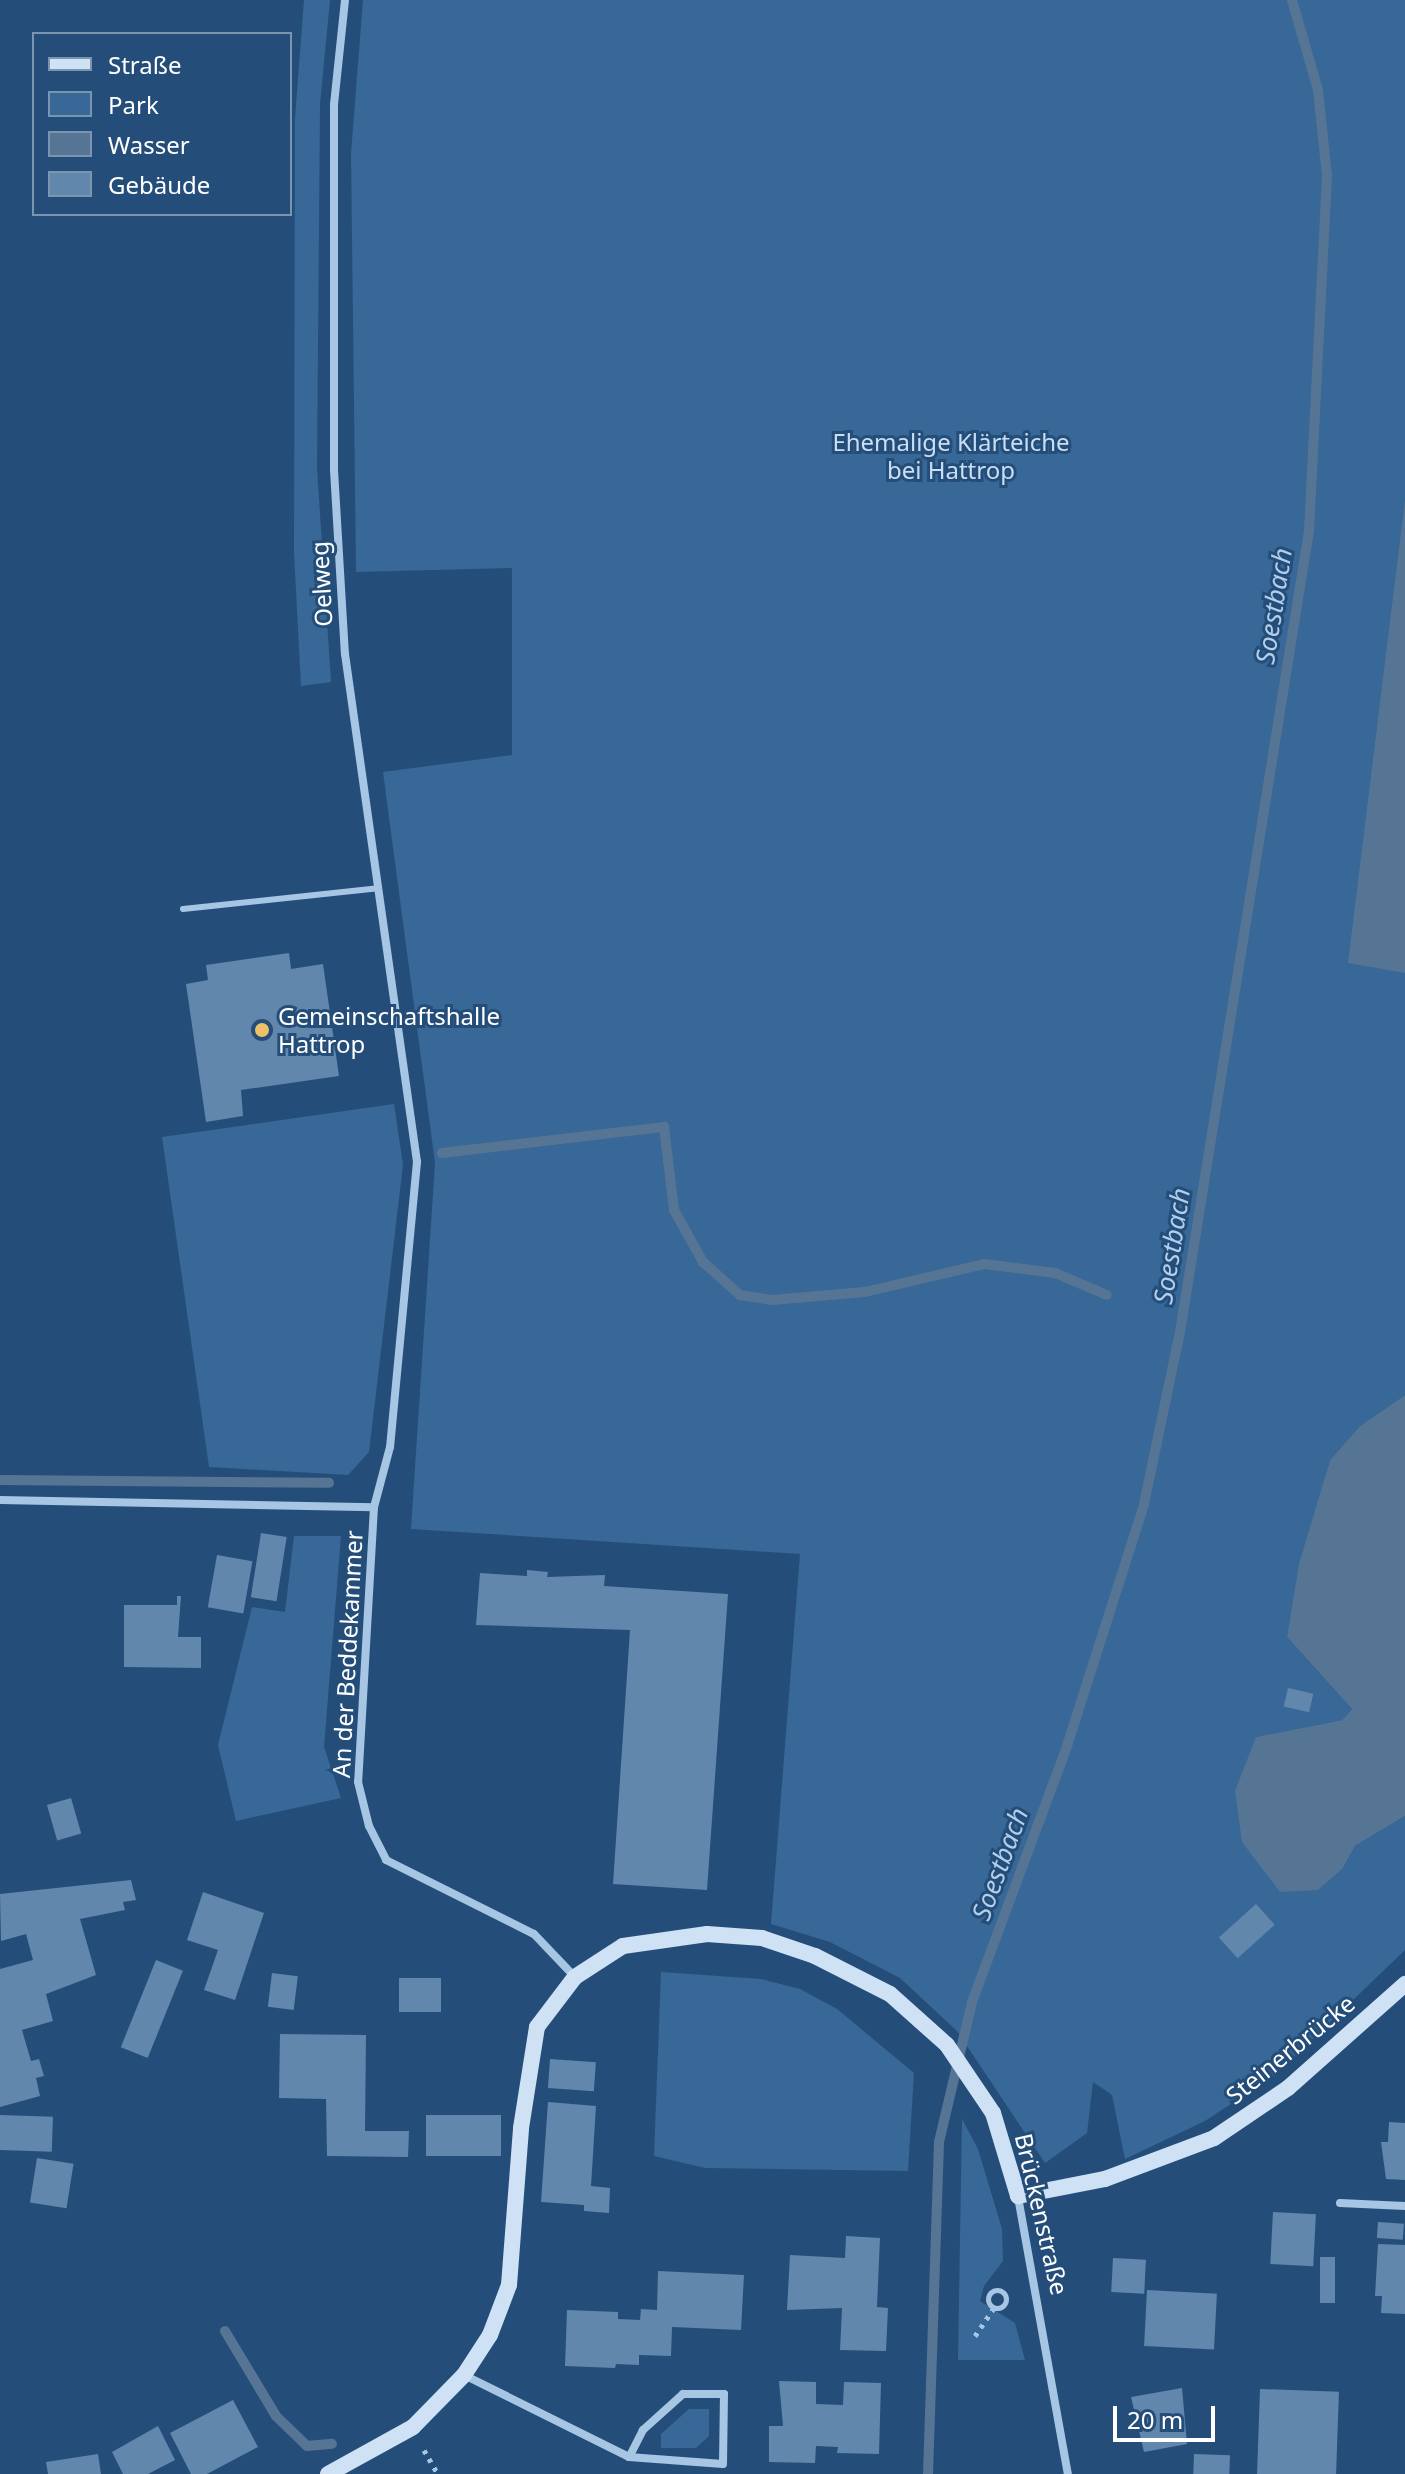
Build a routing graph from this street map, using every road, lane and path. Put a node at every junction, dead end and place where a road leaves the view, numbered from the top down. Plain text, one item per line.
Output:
1 (345, 0) edge
2 (378, 888) junction
3 (183, 909) dead end
4 (417, 1162) joint
5 (0, 1500) edge
6 (374, 1507) junction
7 (575, 1977) junction
8 (1405, 1984) edge
9 (1018, 2196) junction
10 (1340, 2203) dead end
11 (1405, 2206) edge
12 (994, 2308) dead end
13 (975, 2336) dead end
14 (464, 2375) junction
15 (629, 2457) junction
16 (328, 2474) edge
17 (1068, 2474) edge

1 - 2 street, Oelweg
2 - 3 lane
2 - 4 street, Oelweg
4 - 6 street, An der Beddekammer
5 - 6 street, An der Beddekammer
6 - 7 street, An der Beddekammer
7 - 9 street, Brückenstraße
7 - 14 street, Brückenstraße
8 - 9 street, Steinerbrücke
9 - 17 street, Brückenstraße
10 - 11 street
12 - 13 path
14 - 15 street
14 - 16 street, Brückenstraße
15 - 15 street

